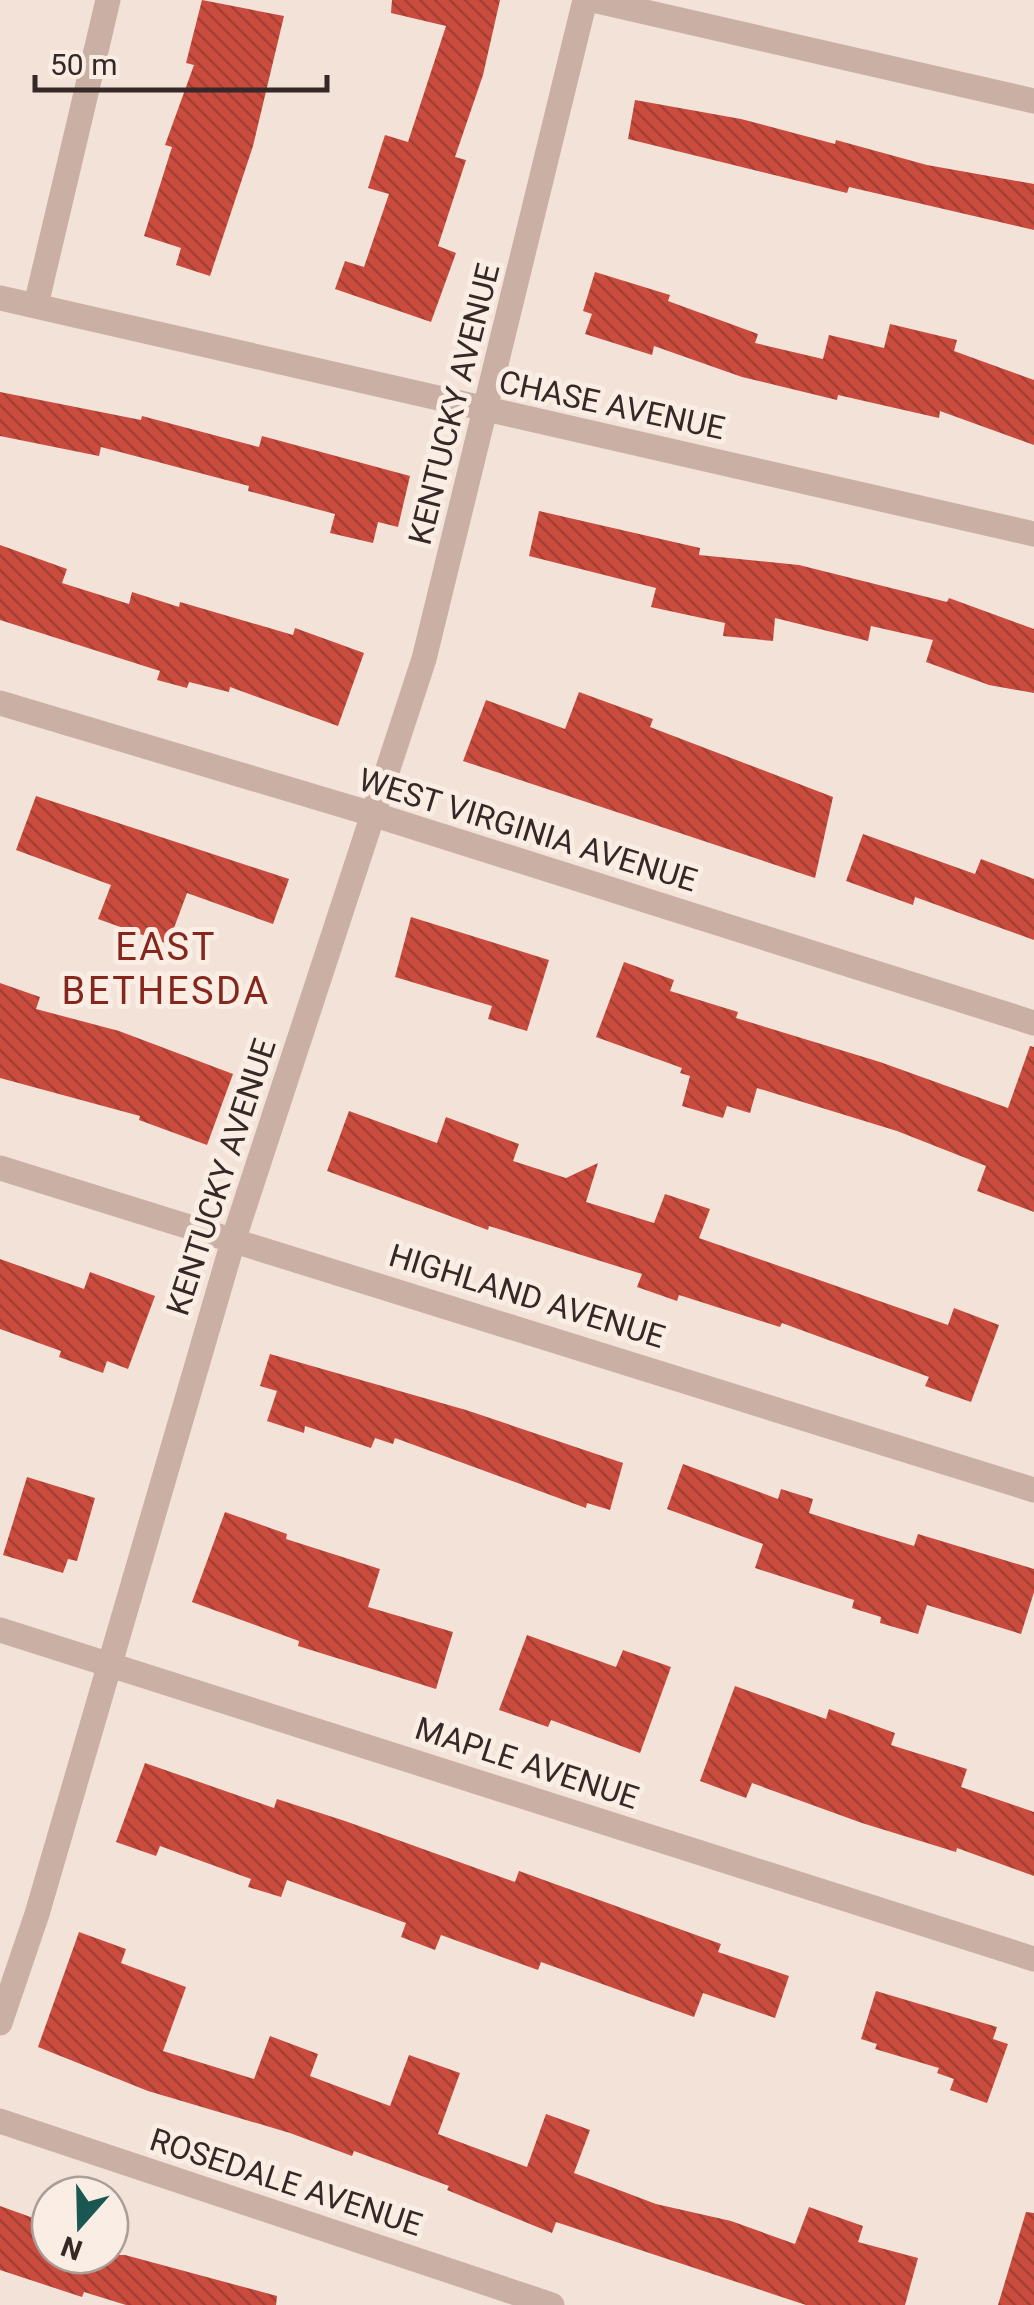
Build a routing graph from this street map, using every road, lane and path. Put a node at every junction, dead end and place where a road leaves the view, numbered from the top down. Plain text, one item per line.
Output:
1 (108, 0) edge
2 (585, 0) edge
3 (593, 0) edge
4 (1034, 101) edge
5 (0, 298) edge
6 (36, 306) junction
7 (487, 411) junction
8 (1034, 534) edge
9 (0, 703) edge
10 (372, 814) junction
11 (1034, 1023) edge
12 (0, 1168) edge
13 (234, 1238) junction
14 (1034, 1490) edge
15 (0, 1630) edge
16 (108, 1663) junction
17 (1034, 1960) edge
18 (0, 2023) edge
19 (0, 2120) edge
20 (552, 2305) edge

1 - 6 street
2 - 7 street, KENTUCKY AVENUE
3 - 4 street
5 - 6 street, CHASE AVENUE
6 - 7 street, CHASE AVENUE
7 - 8 street, CHASE AVENUE
7 - 10 street, KENTUCKY AVENUE
9 - 10 street, WEST VIRGINIA AVENUE
10 - 11 street, WEST VIRGINIA AVENUE
10 - 13 street, KENTUCKY AVENUE
12 - 13 street, HIGHLAND AVENUE
13 - 14 street, HIGHLAND AVENUE
13 - 16 street, KENTUCKY AVENUE
15 - 16 street, MAPLE AVENUE
16 - 17 street, MAPLE AVENUE
16 - 18 street, KENTUCKY AVENUE
19 - 20 street, ROSEDALE AVENUE

